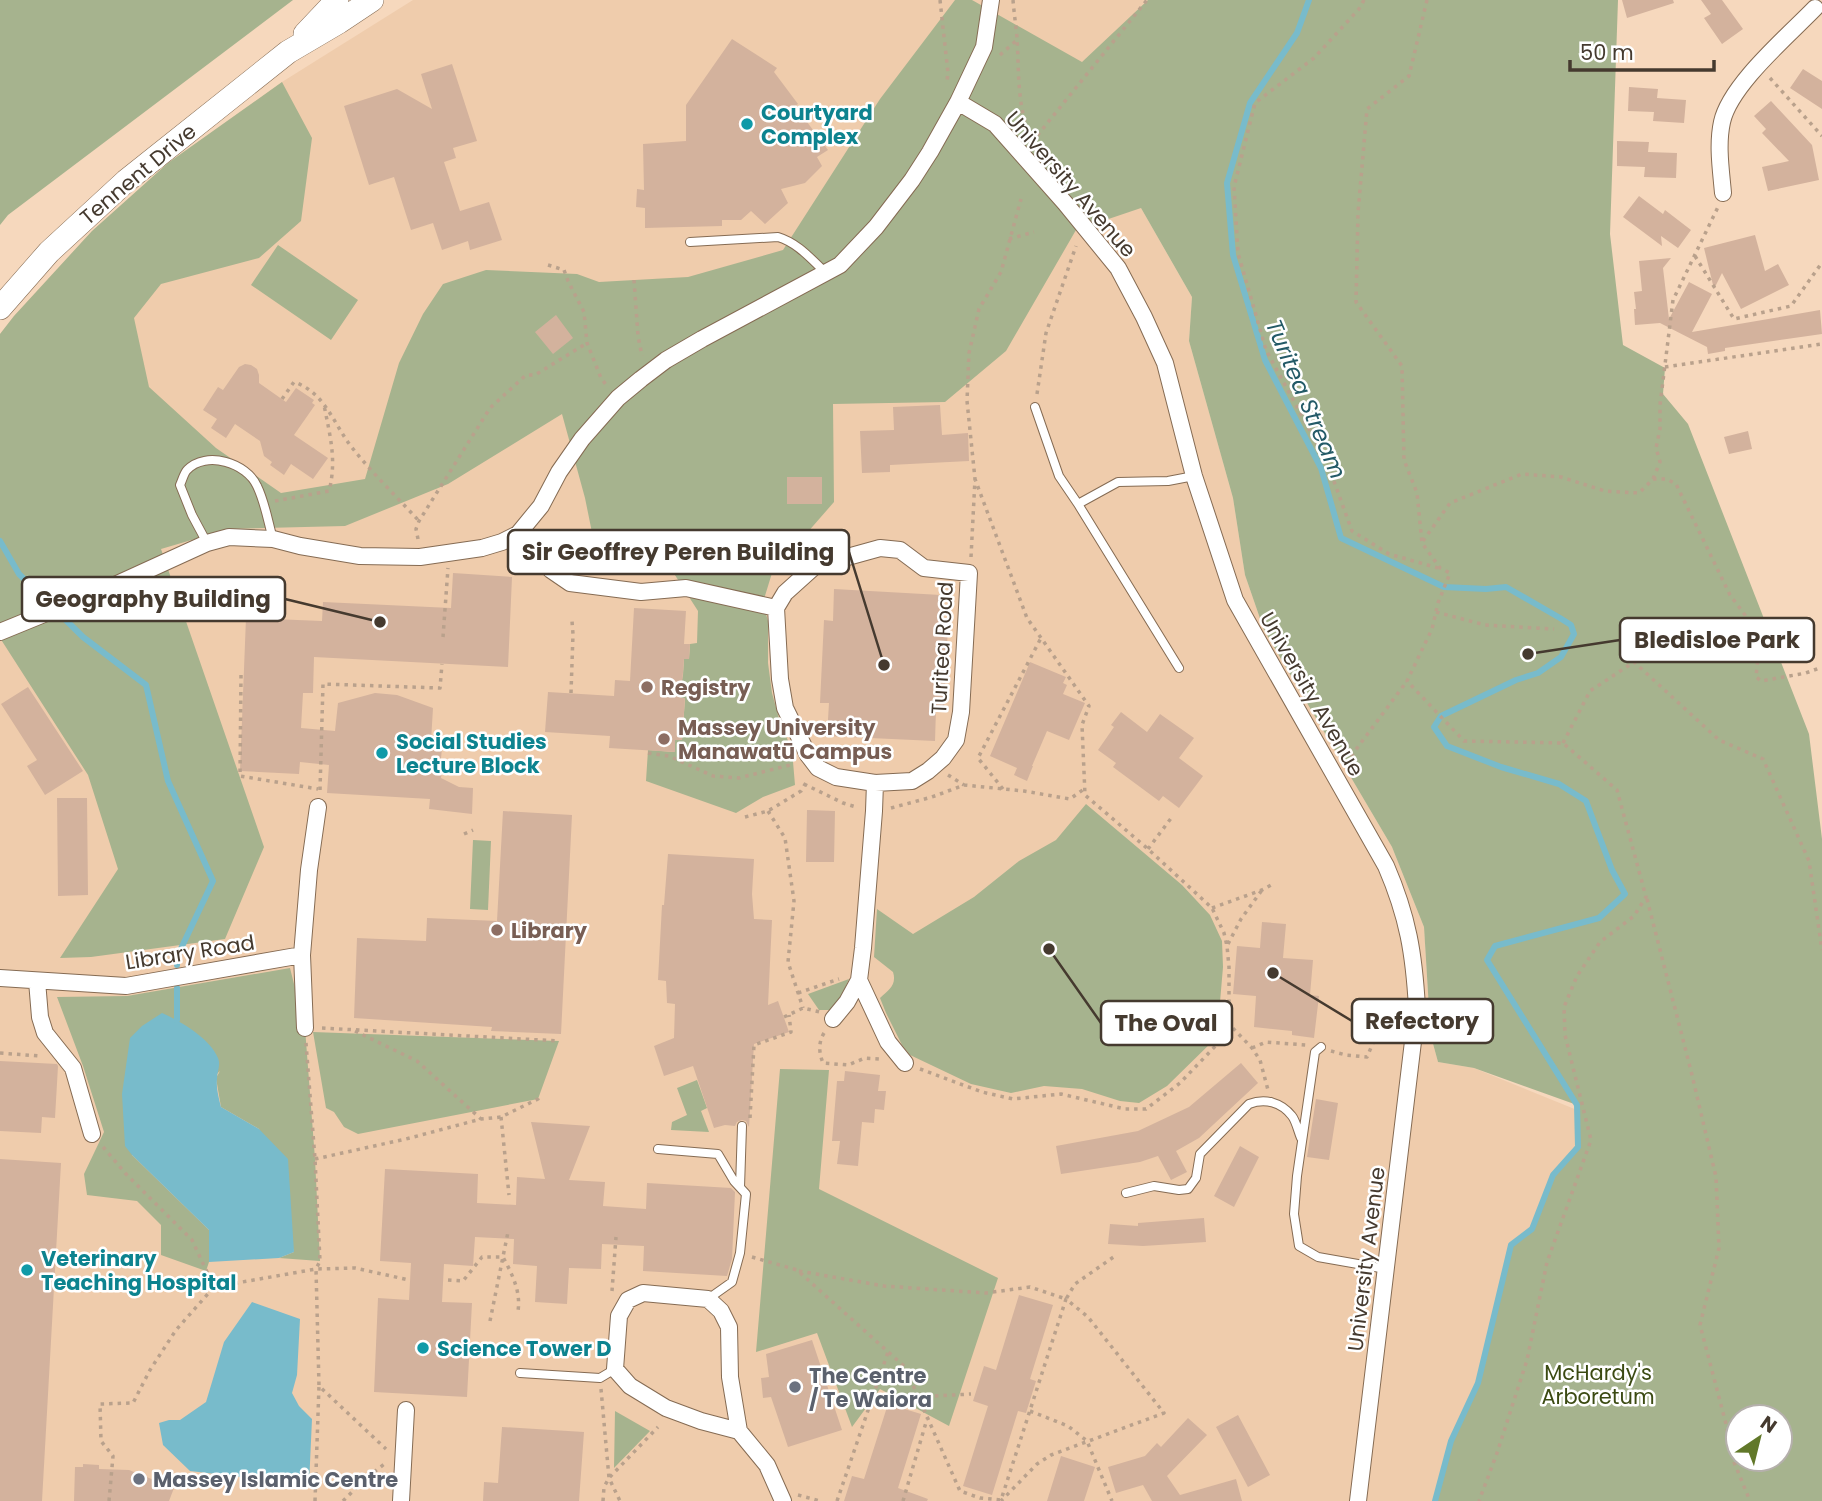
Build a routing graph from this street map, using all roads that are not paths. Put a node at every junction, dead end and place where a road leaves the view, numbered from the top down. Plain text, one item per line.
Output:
1 (337, 0) edge
2 (372, 0) edge
3 (991, 0) edge
4 (1814, 7) edge
5 (288, 52) junction
6 (958, 102) junction
7 (1723, 193) road end
8 (690, 242) dead end
9 (826, 274) junction
10 (0, 308) edge
11 (1035, 407) road end
12 (1194, 477) junction
13 (1078, 505) junction
14 (518, 534) junction
15 (273, 539) junction
16 (207, 543) junction
17 (776, 608) junction
18 (3, 631) edge
19 (1179, 668) dead end
20 (875, 783) junction
21 (318, 807) road end
22 (302, 955) junction
23 (859, 976) junction
24 (0, 978) edge
25 (37, 981) junction
26 (834, 1019) road end
27 (305, 1028) road end
28 (1321, 1047) road end
29 (905, 1063) road end
30 (746, 1127) road end
31 (92, 1134) road end
32 (1302, 1140) junction
33 (658, 1149) dead end
34 (740, 1187) junction
35 (1126, 1194) dead end
36 (1386, 1269) junction
37 (708, 1299) junction
38 (615, 1369) junction
39 (520, 1373) dead end
40 (407, 1410) dead end
41 (739, 1431) junction
42 (401, 1501) edge
43 (783, 1501) edge
44 (1358, 1501) edge

1 - 5 main road, Tennent Drive
2 - 5 main road, Tennent Drive
3 - 6 street
4 - 7 street
5 - 10 main road, Tennent Drive
6 - 9 street
6 - 12 street, University Avenue
8 - 9 lane
9 - 14 street
11 - 13 lane
12 - 13 lane
12 - 36 street, University Avenue
13 - 19 lane
14 - 15 street
14 - 17 street
15 - 16 street
15 - 16 lane
16 - 18 street
17 - 20 street, Turitea Road
17 - 20 street, Turitea Road
20 - 23 street
21 - 22 street
22 - 25 street, Library Road
22 - 27 street
23 - 26 street
23 - 29 street
24 - 25 street, Library Road
25 - 31 street
28 - 32 lane
30 - 34 lane
32 - 35 lane
32 - 36 lane
33 - 34 lane
34 - 37 lane
36 - 44 street, University Avenue
37 - 38 street
37 - 41 street
38 - 39 lane
38 - 41 street
40 - 42 street
41 - 43 street

